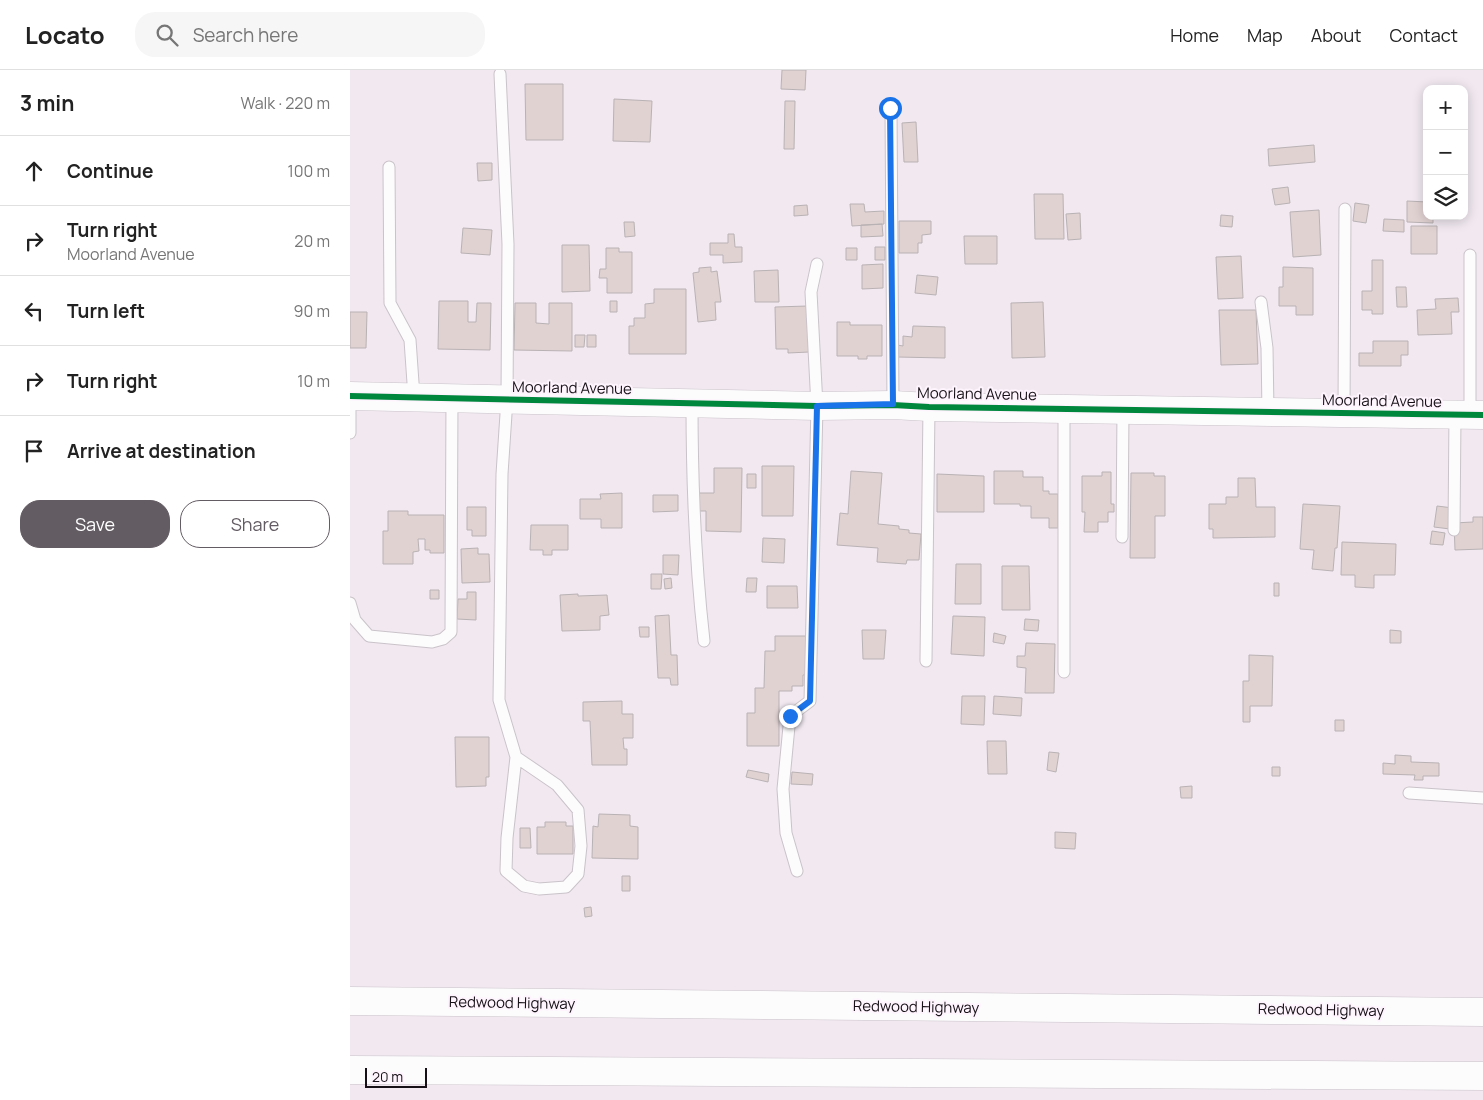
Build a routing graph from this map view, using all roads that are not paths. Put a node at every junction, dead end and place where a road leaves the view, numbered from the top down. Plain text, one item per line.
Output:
1 (500, 74) dead end
2 (890, 108) dead end
3 (389, 167) dead end
4 (1345, 209) dead end
5 (1470, 256) dead end
6 (817, 264) dead end
7 (1261, 302) dead end
8 (350, 396) edge
9 (414, 397) junction
10 (452, 398) junction
11 (507, 399) junction
12 (692, 404) junction
13 (893, 404) junction
14 (817, 406) junction
15 (929, 407) junction
16 (1064, 409) junction
17 (1123, 410) junction
18 (1268, 412) junction
19 (1344, 413) junction
20 (1469, 415) edge
21 (350, 433) edge
22 (1454, 530) dead end
23 (1122, 537) dead end
24 (350, 603) edge
25 (704, 641) dead end
26 (926, 661) dead end
27 (1064, 672) dead end
28 (516, 757) junction
29 (1410, 793) dead end
30 (1483, 798) edge
31 (797, 871) dead end
32 (350, 1001) edge
33 (1483, 1012) edge
34 (350, 1070) edge
35 (1483, 1076) edge

1 - 11 lane
2 - 13 lane
3 - 9 lane
4 - 19 lane
5 - 20 lane
6 - 14 lane
7 - 18 lane
8 - 9 main road, Moorland Avenue
8 - 21 lane
9 - 10 main road, Moorland Avenue
10 - 11 main road, Moorland Avenue
10 - 24 lane
11 - 12 main road, Moorland Avenue
11 - 28 lane
12 - 14 main road, Moorland Avenue
12 - 25 lane
13 - 14 main road, Moorland Avenue
13 - 15 main road, Moorland Avenue
14 - 31 lane
15 - 16 main road, Moorland Avenue
15 - 26 lane
16 - 17 main road, Moorland Avenue
16 - 27 lane
17 - 18 main road, Moorland Avenue
17 - 23 lane
18 - 19 main road, Moorland Avenue
19 - 20 main road, Moorland Avenue
20 - 22 lane
28 - 28 lane
29 - 30 lane
32 - 33 main road, Redwood Highway
34 - 35 main road

